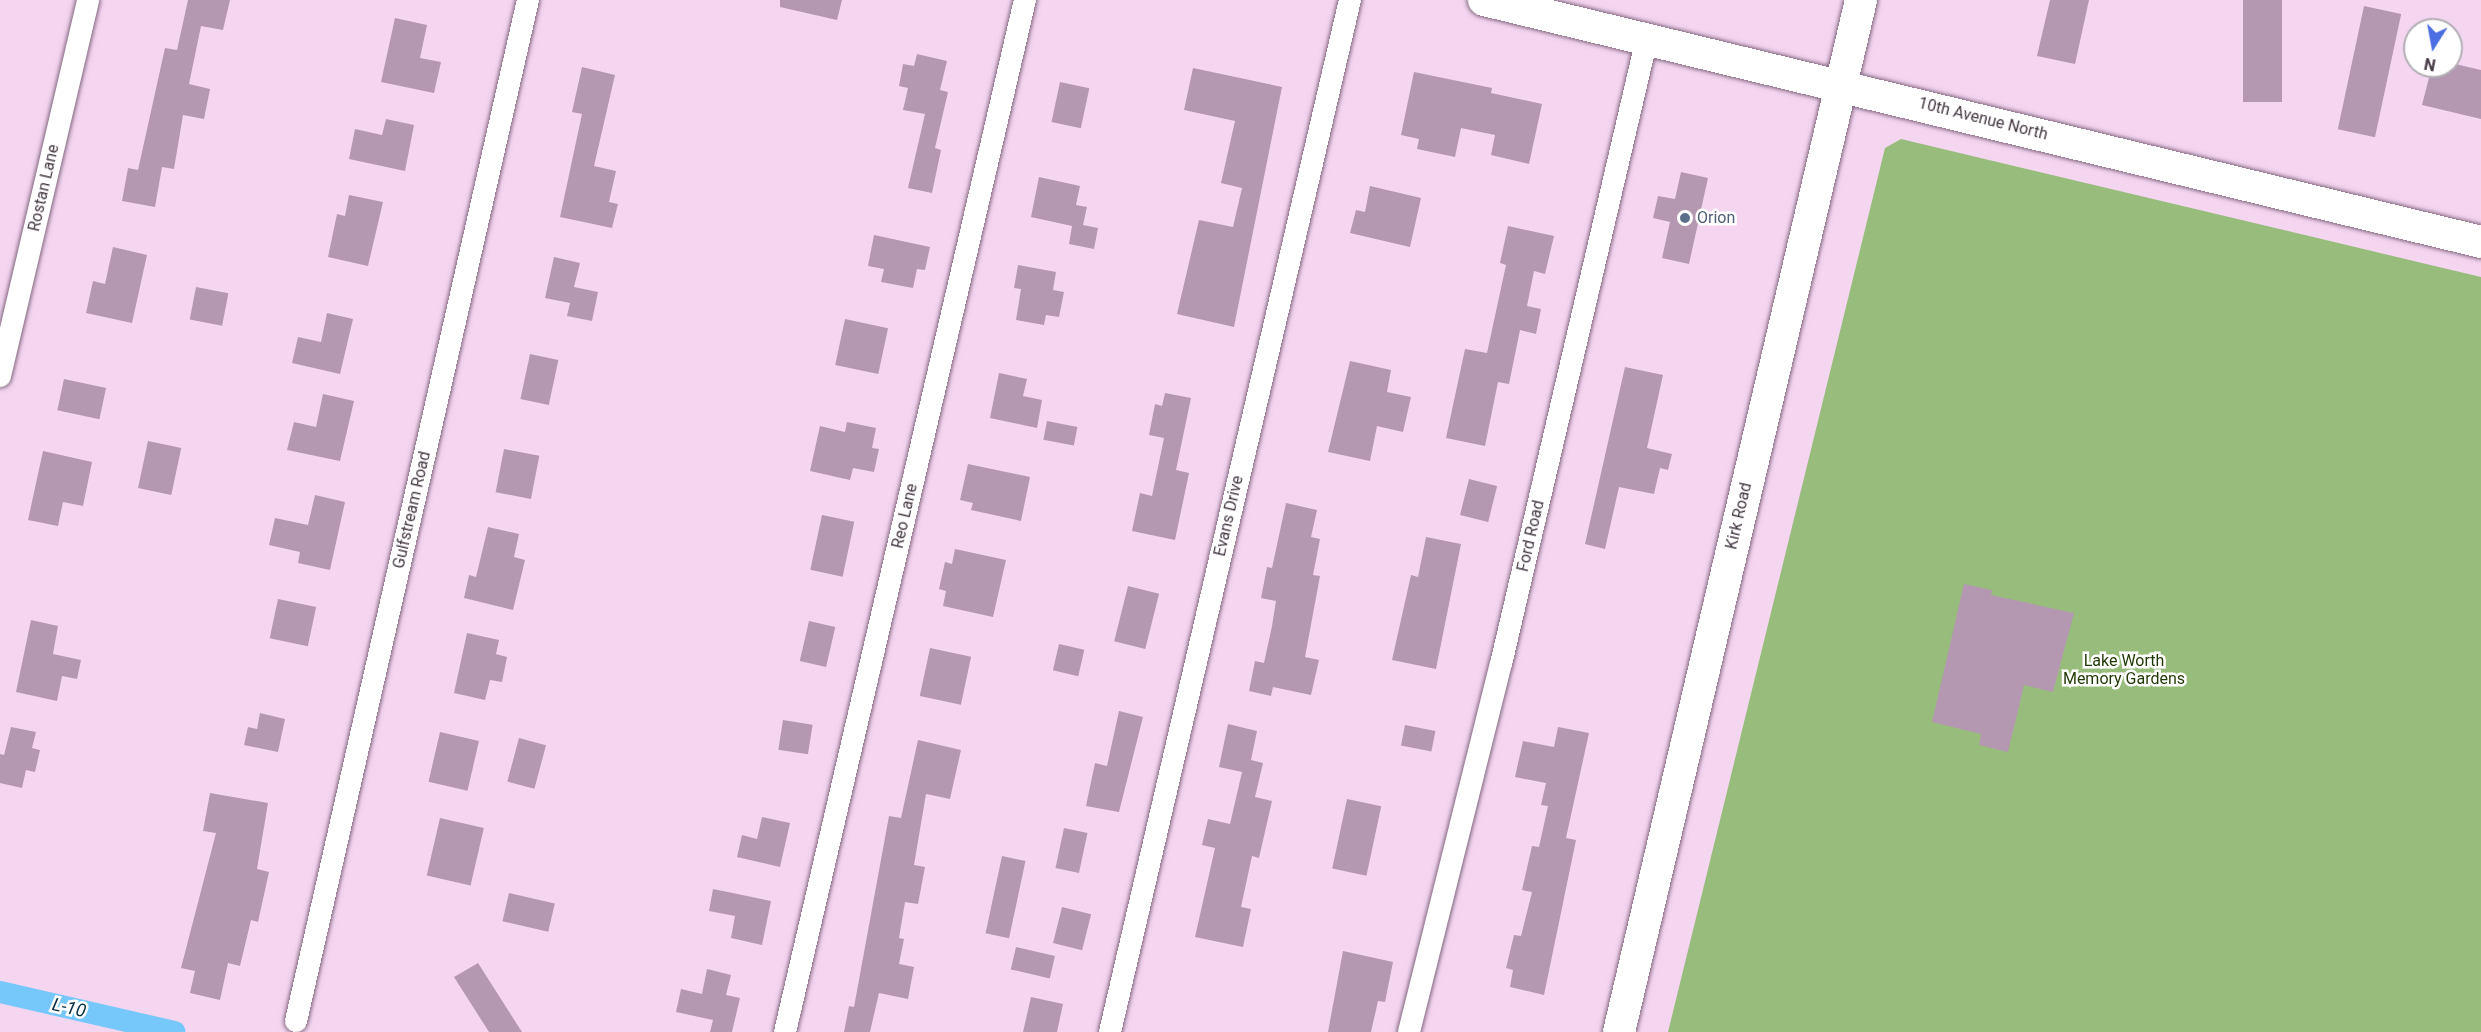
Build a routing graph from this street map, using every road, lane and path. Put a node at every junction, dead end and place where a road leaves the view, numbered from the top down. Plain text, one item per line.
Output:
1 (88, 0) edge
2 (528, 0) edge
3 (1025, 0) edge
4 (1350, 0) edge
5 (1485, 0) edge
6 (1862, 0) edge
7 (1647, 38) junction
8 (1840, 84) junction
9 (2481, 242) edge
10 (0, 376) edge
11 (296, 1021) dead end
12 (785, 1032) edge
13 (1110, 1032) edge
14 (1409, 1032) edge
15 (1619, 1032) edge

1 - 10 street, Rostan Lane
2 - 11 street, Gulfstream Road
3 - 12 street, Reo Lane
4 - 13 street, Evans Drive
5 - 7 street, 10th Avenue North
6 - 8 street, Kirk Road
7 - 8 street, 10th Avenue North
7 - 14 street, Ford Road
8 - 9 street, 10th Avenue North
8 - 15 street, Kirk Road

